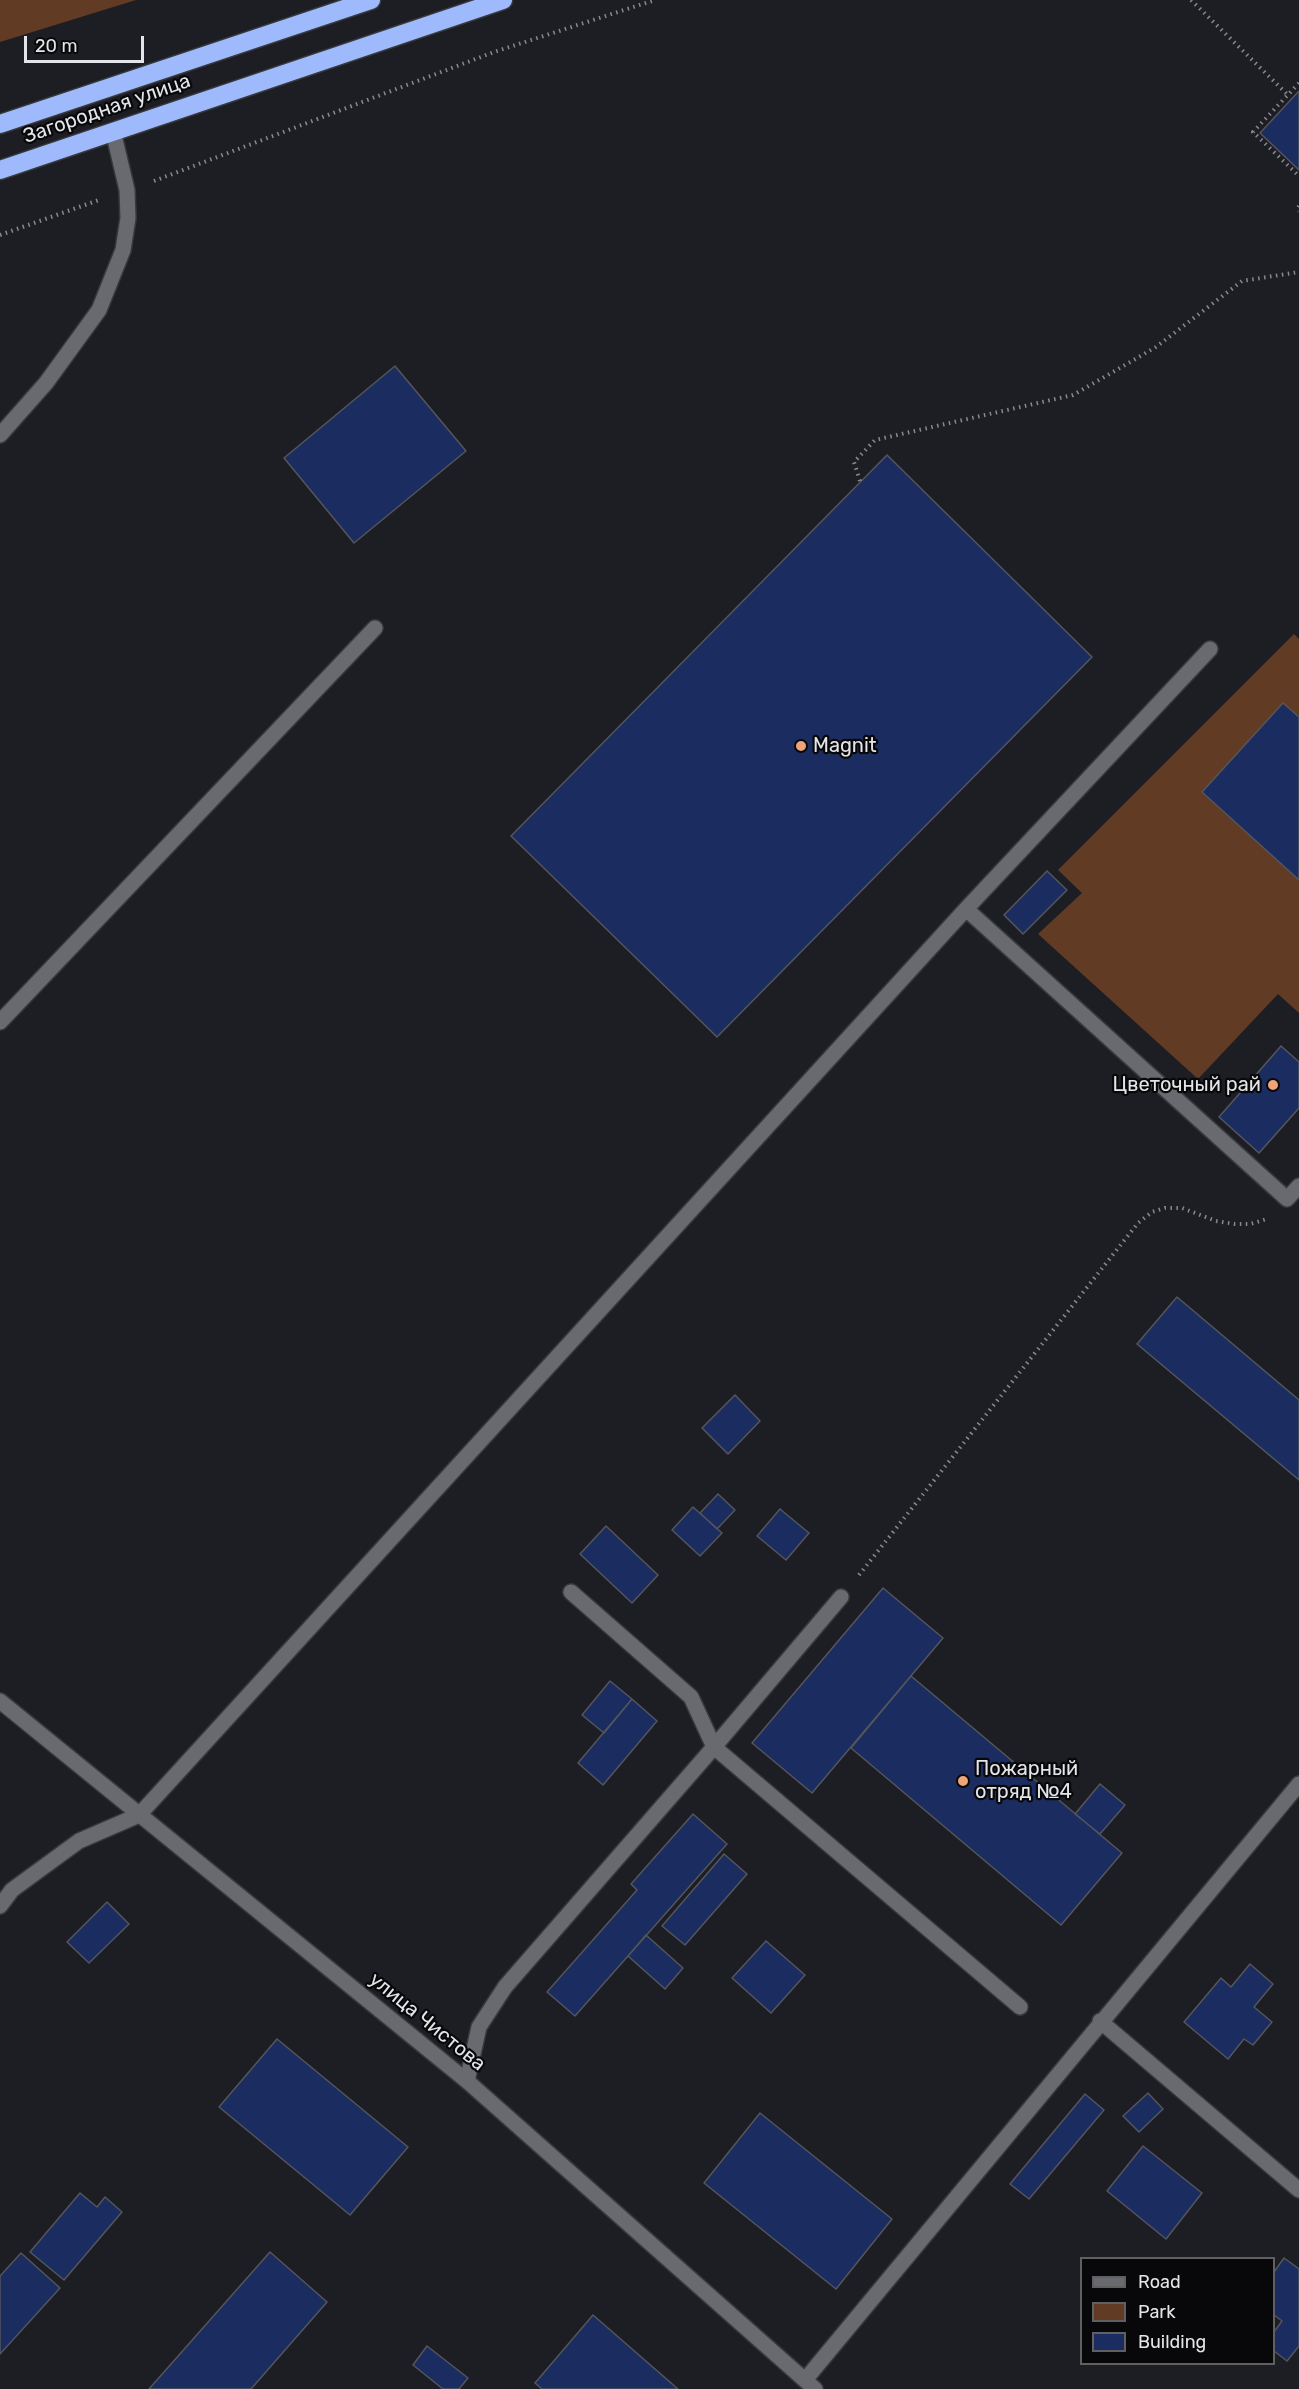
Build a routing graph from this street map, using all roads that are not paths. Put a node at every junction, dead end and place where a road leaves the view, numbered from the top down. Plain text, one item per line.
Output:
1 (371, 0) edge
2 (502, 0) edge
3 (0, 124) edge
4 (113, 131) junction
5 (0, 170) edge
6 (0, 435) edge
7 (375, 628) dead end
8 (1210, 649) dead end
9 (966, 909) junction
10 (0, 1022) edge
11 (1299, 1186) edge
12 (571, 1592) dead end
13 (841, 1597) road end
14 (0, 1701) edge
15 (714, 1748) junction
16 (1299, 1784) edge
17 (139, 1815) junction
18 (0, 1906) edge
19 (1020, 2007) dead end
20 (1100, 2021) junction
21 (467, 2081) junction
22 (1299, 2190) edge
23 (810, 2385) edge

1 - 3 highway, Загородная улица
2 - 4 highway, Загородная улица
4 - 5 highway, Загородная улица
4 - 6 street
7 - 10 street
8 - 9 street
9 - 11 street
9 - 17 street
12 - 15 street
13 - 15 street
14 - 17 street, улица Чистова
15 - 19 street
15 - 21 street
16 - 20 street
17 - 18 street
17 - 21 street, улица Чистова
20 - 22 street
20 - 23 street
21 - 23 street, улица Чистова

